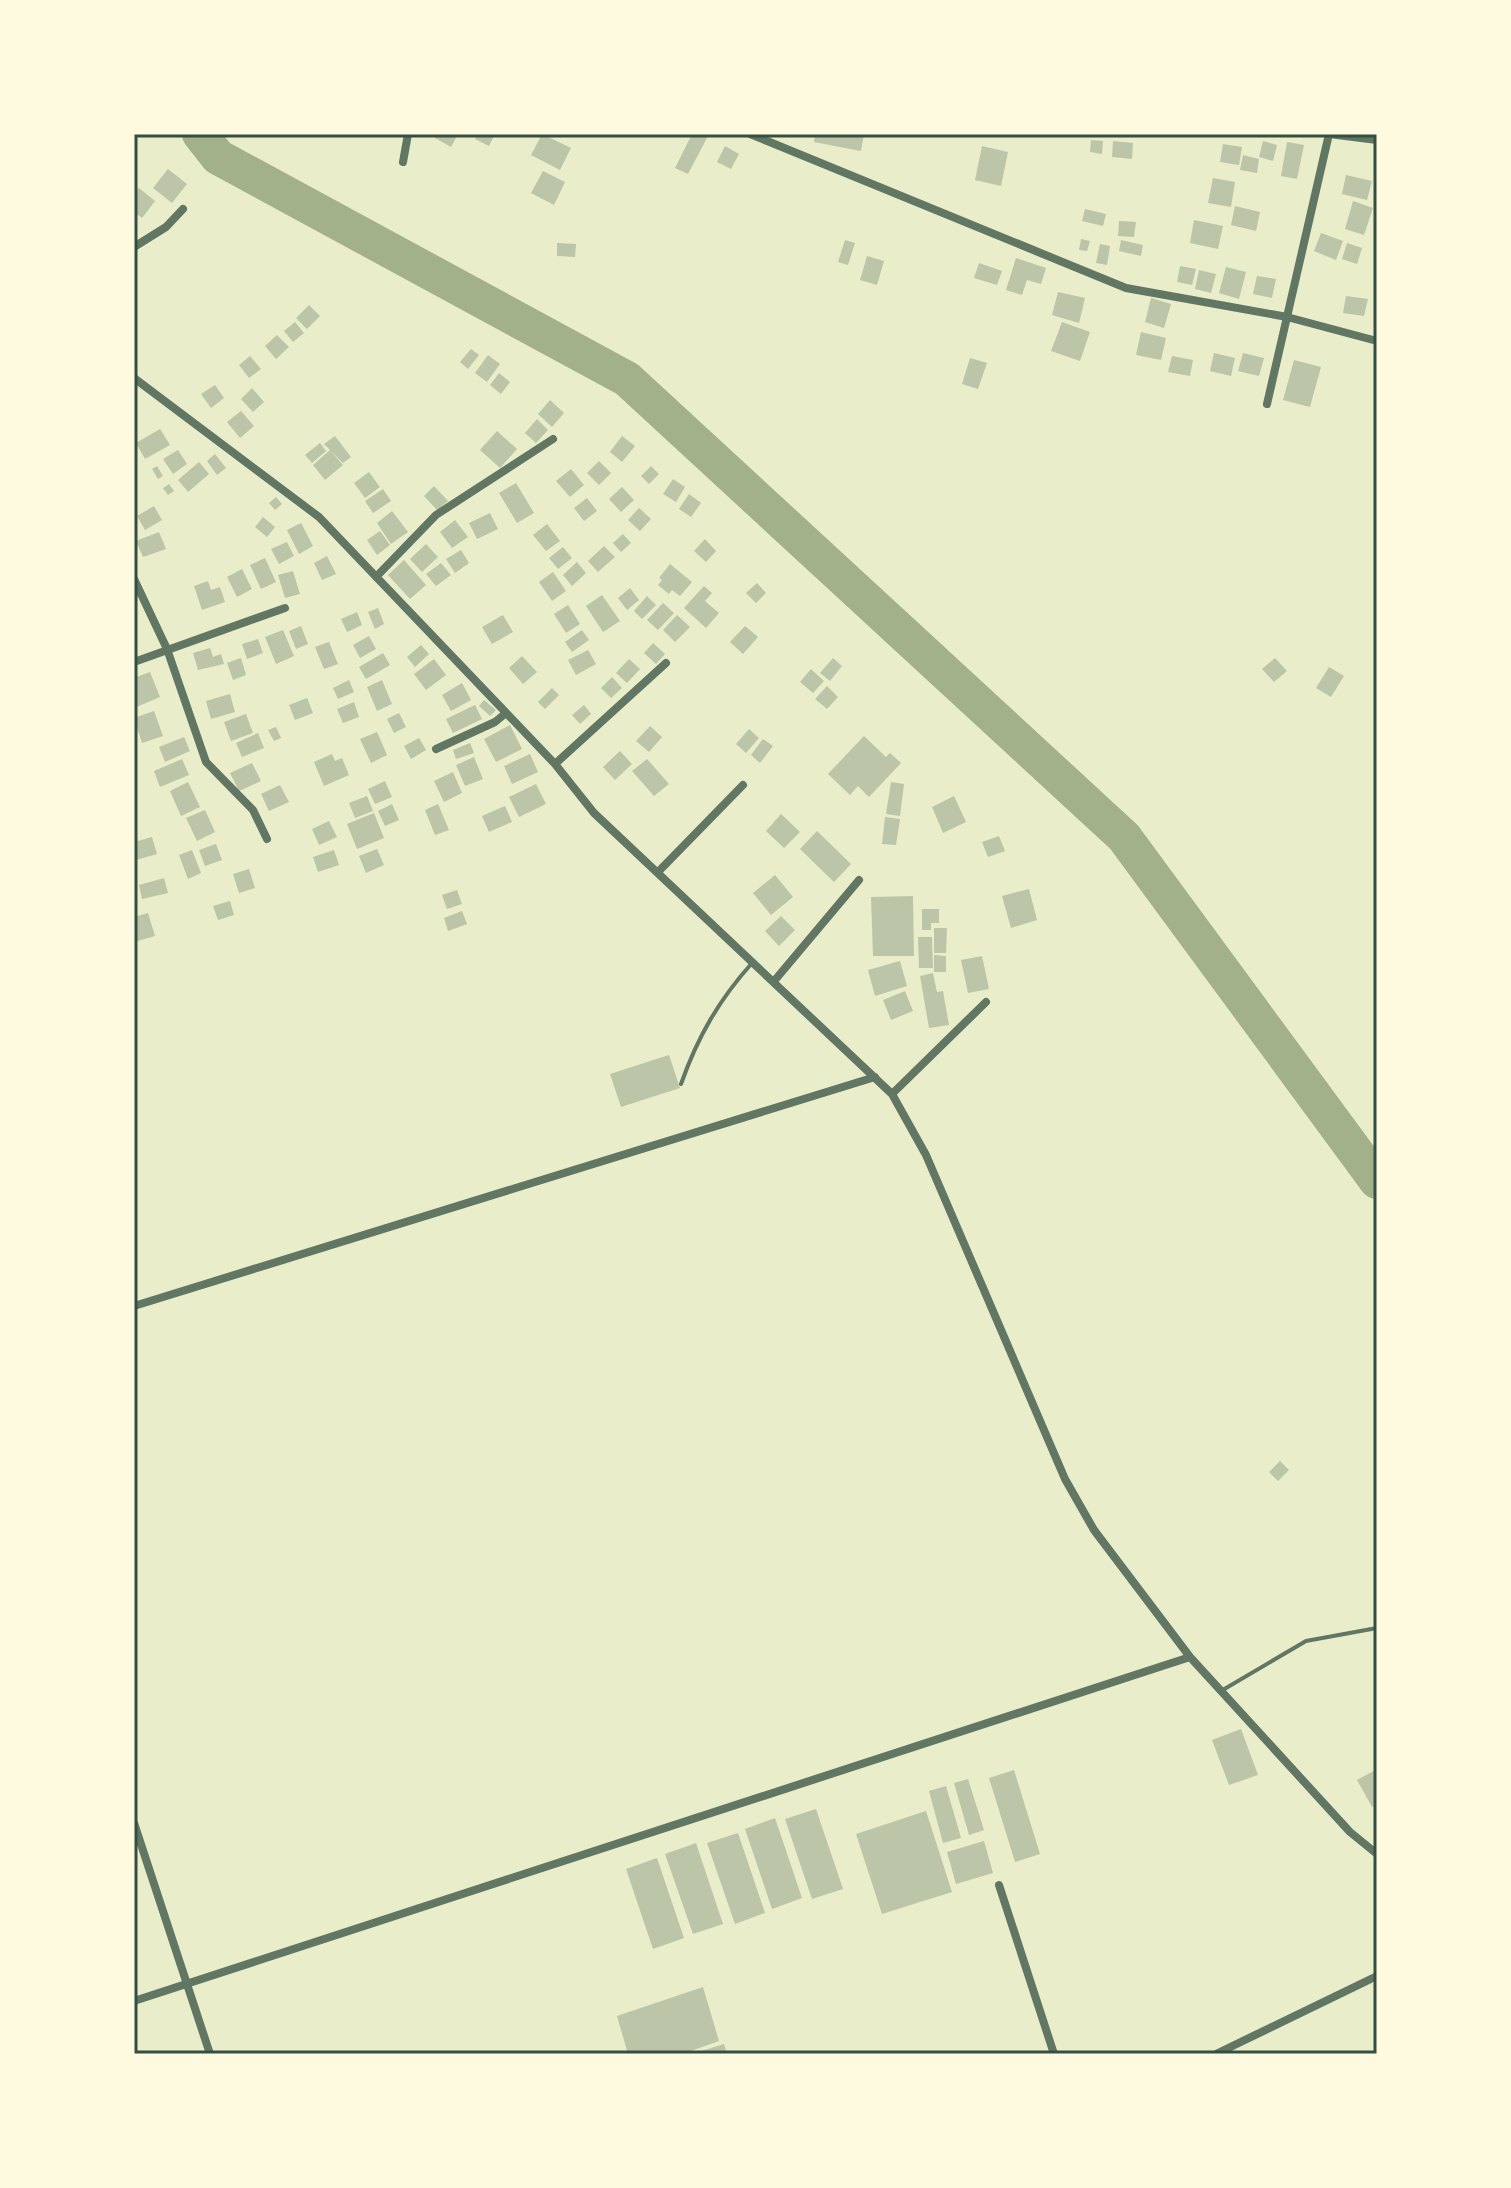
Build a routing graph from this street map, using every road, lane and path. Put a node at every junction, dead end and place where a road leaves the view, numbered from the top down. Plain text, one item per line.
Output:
1 (408, 134) edge
2 (1329, 134) edge
3 (754, 135) edge
4 (1377, 140) edge
5 (403, 162) dead end
6 (183, 209) dead end
7 (134, 247) edge
8 (1287, 317) junction
9 (1377, 341) edge
10 (134, 378) edge
11 (1267, 404) dead end
12 (553, 439) dead end
13 (376, 577) junction
14 (134, 579) edge
15 (285, 608) dead end
16 (167, 649) junction
17 (134, 662) edge
18 (666, 663) dead end
19 (506, 713) junction
20 (436, 749) dead end
21 (555, 764) junction
22 (743, 785) dead end
23 (267, 839) dead end
24 (658, 872) junction
25 (859, 880) dead end
26 (754, 961) junction
27 (775, 980) junction
28 (986, 1002) dead end
29 (875, 1077) junction
30 (681, 1084) dead end
31 (892, 1094) junction
32 (134, 1306) edge
33 (1377, 1628) edge
34 (1190, 1657) junction
35 (1221, 1691) junction
36 (134, 1823) edge
37 (1377, 1854) edge
38 (999, 1885) dead end
39 (1377, 1976) edge
40 (187, 1983) junction
41 (134, 2001) edge
42 (210, 2054) edge
43 (1054, 2054) edge
44 (1216, 2054) edge

1 - 5 street
2 - 4 street
2 - 8 street
3 - 8 street
6 - 7 street
8 - 9 street
8 - 11 street
10 - 13 street
12 - 13 street
13 - 19 street
14 - 16 street
15 - 16 street
16 - 17 street
16 - 23 street
18 - 21 street
19 - 20 street
19 - 21 street
21 - 24 street
22 - 24 street
24 - 26 street
25 - 27 street
26 - 27 street
26 - 30 lane
27 - 29 street
28 - 31 street
29 - 31 street
29 - 32 street
31 - 34 street
33 - 35 lane
34 - 35 street
34 - 40 street
35 - 37 street
36 - 40 street
38 - 43 street
39 - 44 street
40 - 41 street
40 - 42 street

